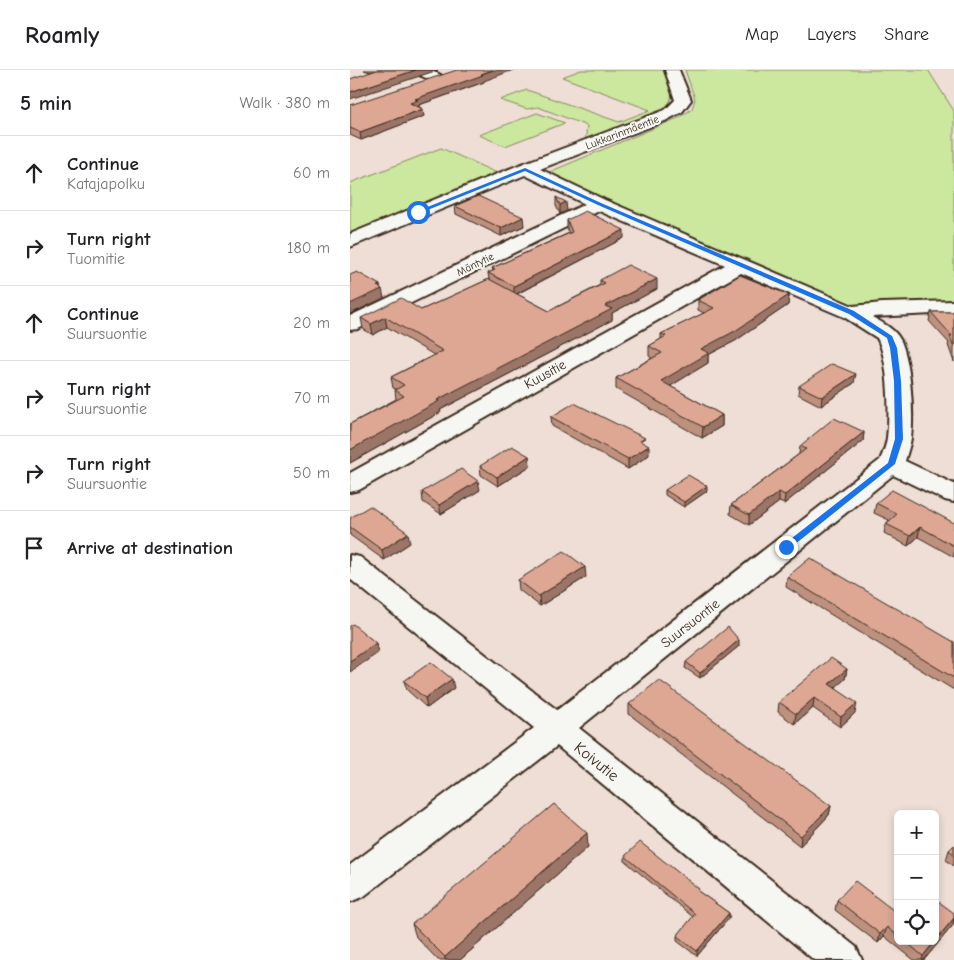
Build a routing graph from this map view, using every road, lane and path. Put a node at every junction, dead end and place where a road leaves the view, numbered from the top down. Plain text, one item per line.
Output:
1 (672, 70) edge
2 (451, 72) edge
3 (418, 76) edge
4 (525, 169) junction
5 (600, 204) junction
6 (350, 241) edge
7 (740, 265) junction
8 (954, 308) edge
9 (851, 313) junction
10 (350, 324) edge
11 (891, 464) junction
12 (350, 484) edge
13 (954, 494) edge
14 (350, 564) edge
15 (557, 728) junction
16 (350, 886) edge
17 (843, 960) edge

1 - 4 street, Lukkarinmäentie
2 - 3 street
4 - 5 street
4 - 6 street
5 - 7 street
5 - 10 street, Mäntytie
7 - 9 street
7 - 12 street, Kuusitie
8 - 9 street
9 - 11 street
11 - 13 street
11 - 15 street, Suursuontie
14 - 15 street, Koivutie
15 - 16 street, Suursuontie
15 - 17 street, Koivutie

